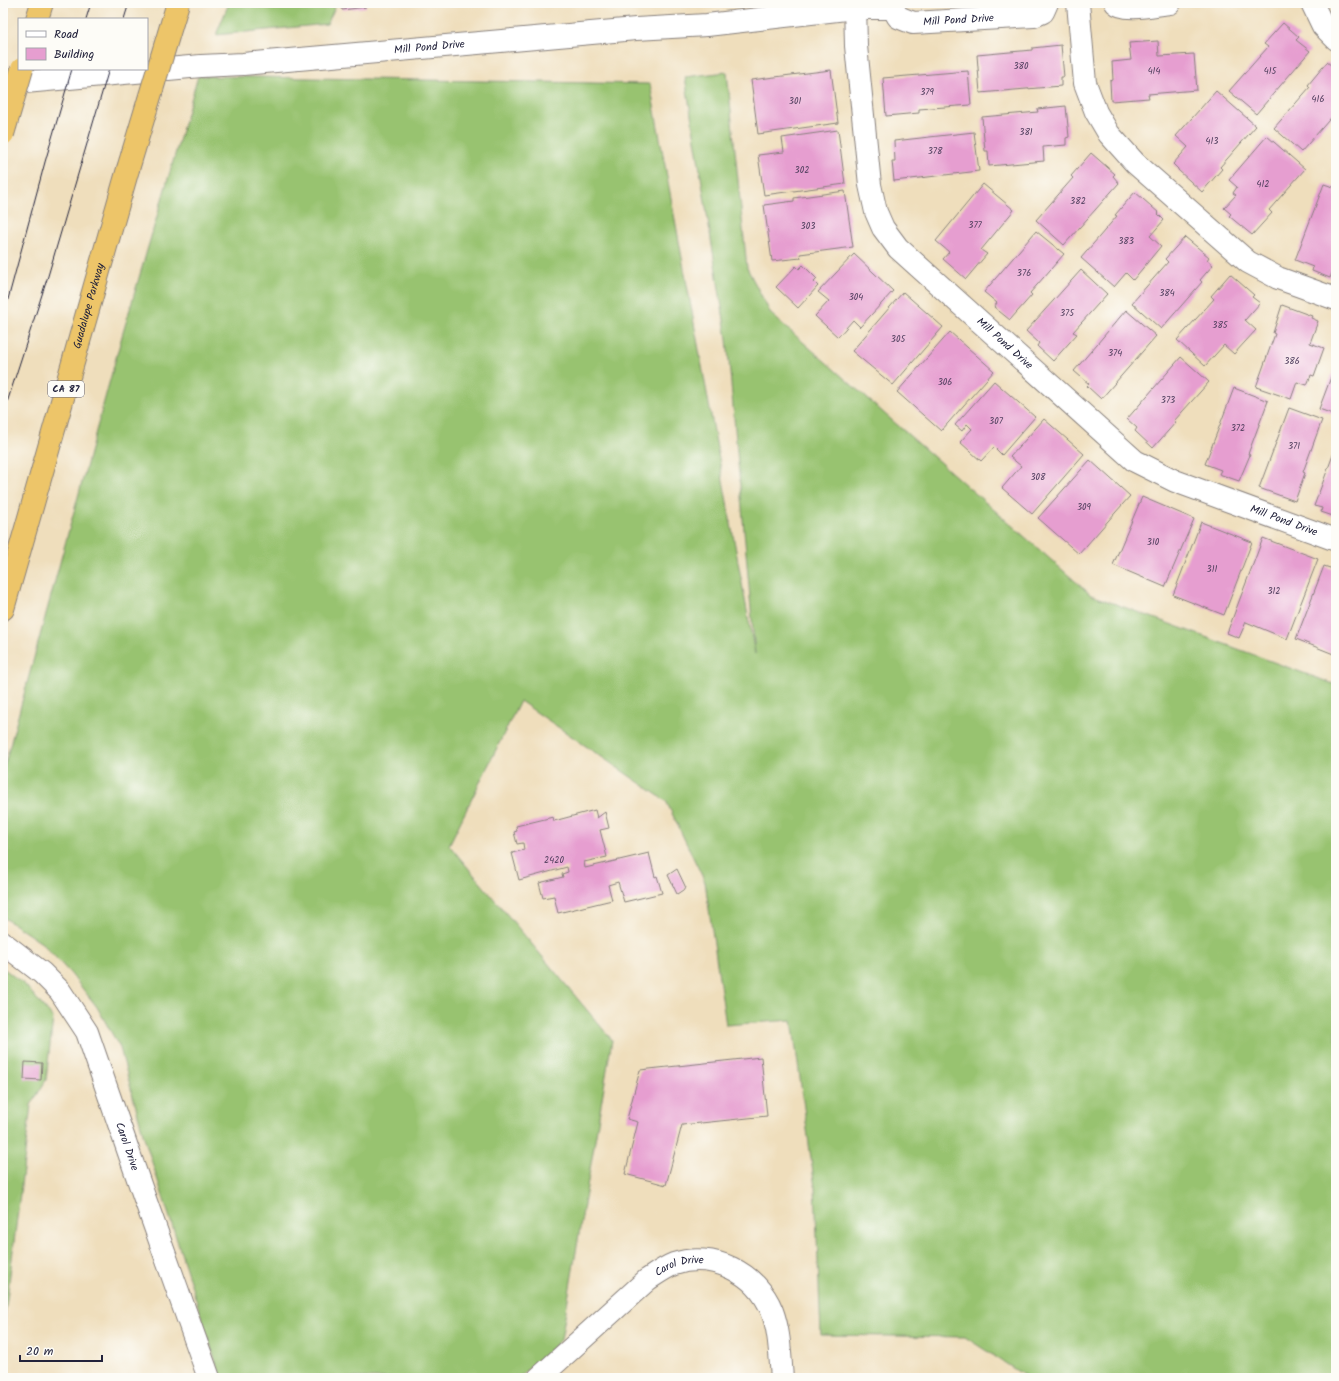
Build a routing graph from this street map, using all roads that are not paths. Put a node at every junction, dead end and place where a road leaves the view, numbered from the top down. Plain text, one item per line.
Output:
1 (178, 3) edge
2 (1047, 3) edge
3 (1078, 3) edge
4 (1116, 3) edge
5 (1170, 3) edge
6 (1312, 3) edge
7 (855, 5) edge
8 (894, 5) edge
9 (1336, 39) edge
10 (22, 70) edge
11 (3, 84) edge
12 (3, 134) edge
13 (1336, 299) edge
14 (1336, 540) edge
15 (3, 609) edge
16 (3, 943) edge
17 (209, 1378) edge
18 (539, 1378) edge
19 (782, 1378) edge

1 - 15 highway, Guadalupe Parkway / CA 87, bridge
2 - 8 street, Mill Pond Drive
3 - 13 street
4 - 5 street
6 - 9 street
7 - 8 street, Mill Pond Drive
7 - 11 street, Mill Pond Drive
7 - 14 street, Mill Pond Drive
10 - 12 highway, bridge
16 - 17 street, Carol Drive
18 - 19 street, Carol Drive

